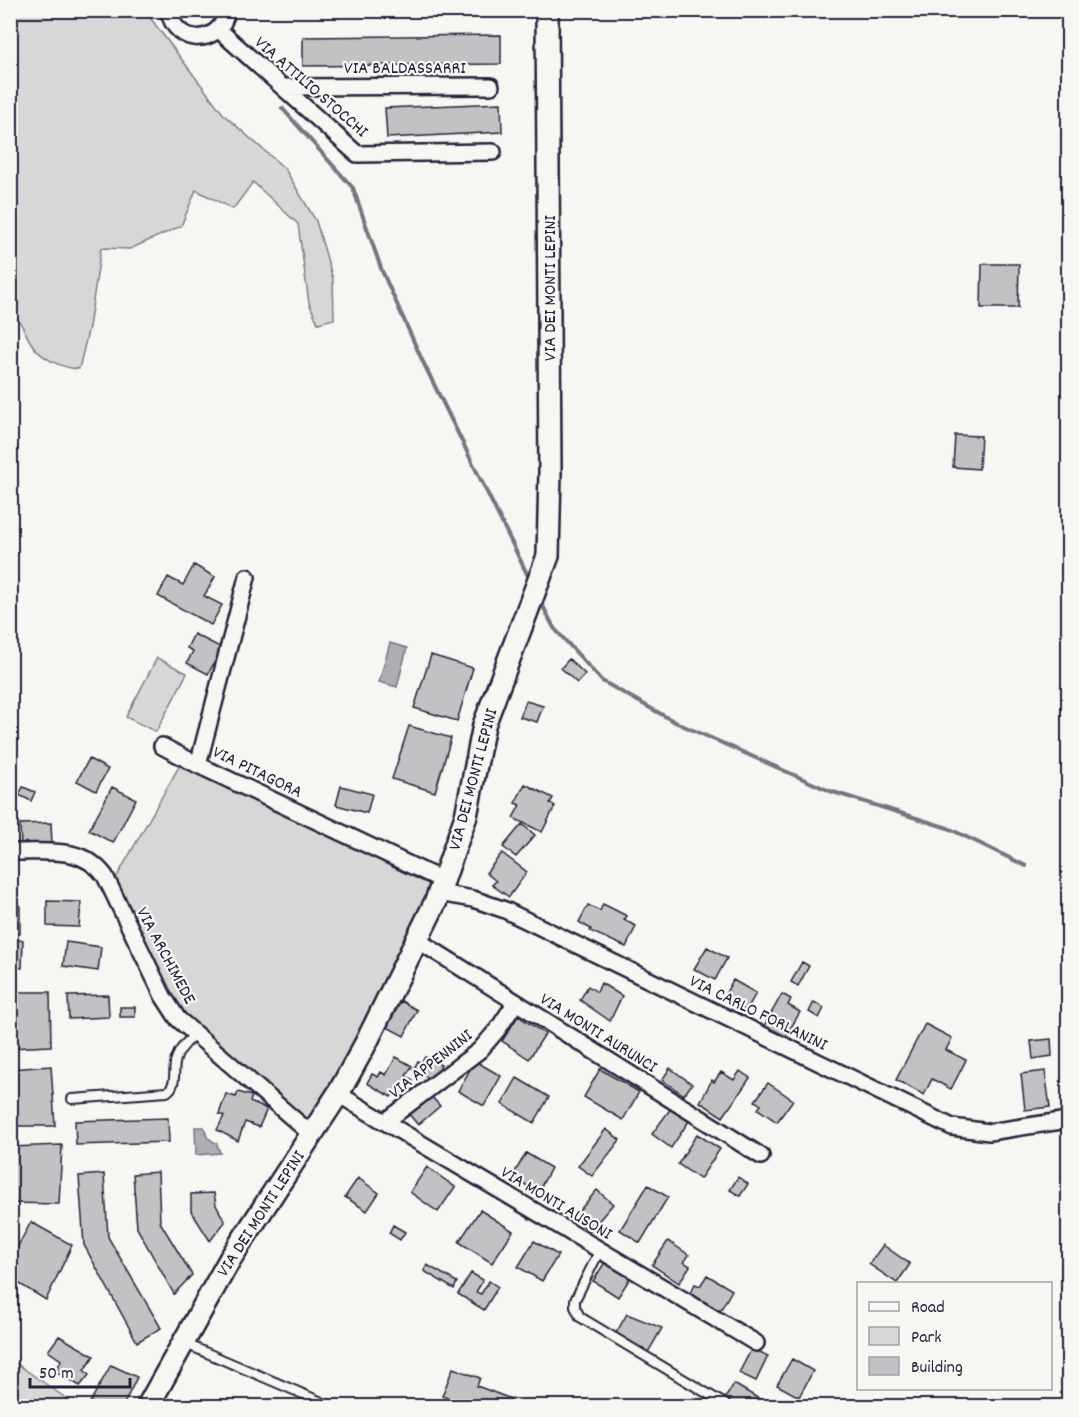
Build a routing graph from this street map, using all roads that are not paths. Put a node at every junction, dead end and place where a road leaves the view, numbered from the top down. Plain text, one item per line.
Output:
1 (169, 10) edge
2 (227, 10) edge
3 (547, 10) edge
4 (219, 30) junction
5 (491, 86) dead end
6 (283, 87) junction
7 (493, 152) dead end
8 (247, 577) dead end
9 (162, 746) dead end
10 (198, 765) junction
11 (10, 852) edge
12 (441, 887) junction
13 (417, 940) junction
14 (516, 1002) junction
15 (194, 1035) junction
16 (338, 1094) junction
17 (72, 1099) dead end
18 (1068, 1119) edge
19 (385, 1122) junction
20 (312, 1134) junction
21 (760, 1156) dead end
22 (600, 1250) junction
23 (182, 1342) junction
24 (756, 1343) dead end
25 (148, 1407) edge
26 (331, 1407) edge
27 (728, 1407) edge

1 - 4 street
2 - 4 street
3 - 12 street, VIA DEI MONTI LEPINI
4 - 6 street, VIA ATTILIO STOCCHI
5 - 6 street, VIA BALDASSARRI
6 - 7 street, VIA ATTILIO STOCCHI
8 - 10 street, VIA PITAGORA
9 - 10 street
10 - 12 street, VIA PITAGORA
11 - 15 street, VIA ARCHIMEDE
12 - 13 street, VIA DEI MONTI LEPINI
12 - 18 street, VIA CARLO FORLANINI
13 - 14 street, VIA MONTI AURUNCI
13 - 16 street, VIA DEI MONTI LEPINI
14 - 19 street, VIA APPENNINI
14 - 21 street, VIA MONTI AURUNCI
15 - 17 lane
15 - 20 street, VIA ARCHIMEDE
16 - 19 street, VIA MONTI AUSONI
16 - 20 street, VIA DEI MONTI LEPINI
19 - 22 street, VIA MONTI AUSONI
20 - 23 street, VIA DEI MONTI LEPINI
22 - 24 street, VIA MONTI AUSONI
22 - 27 lane
23 - 25 street, VIA DEI MONTI LEPINI
23 - 26 lane

